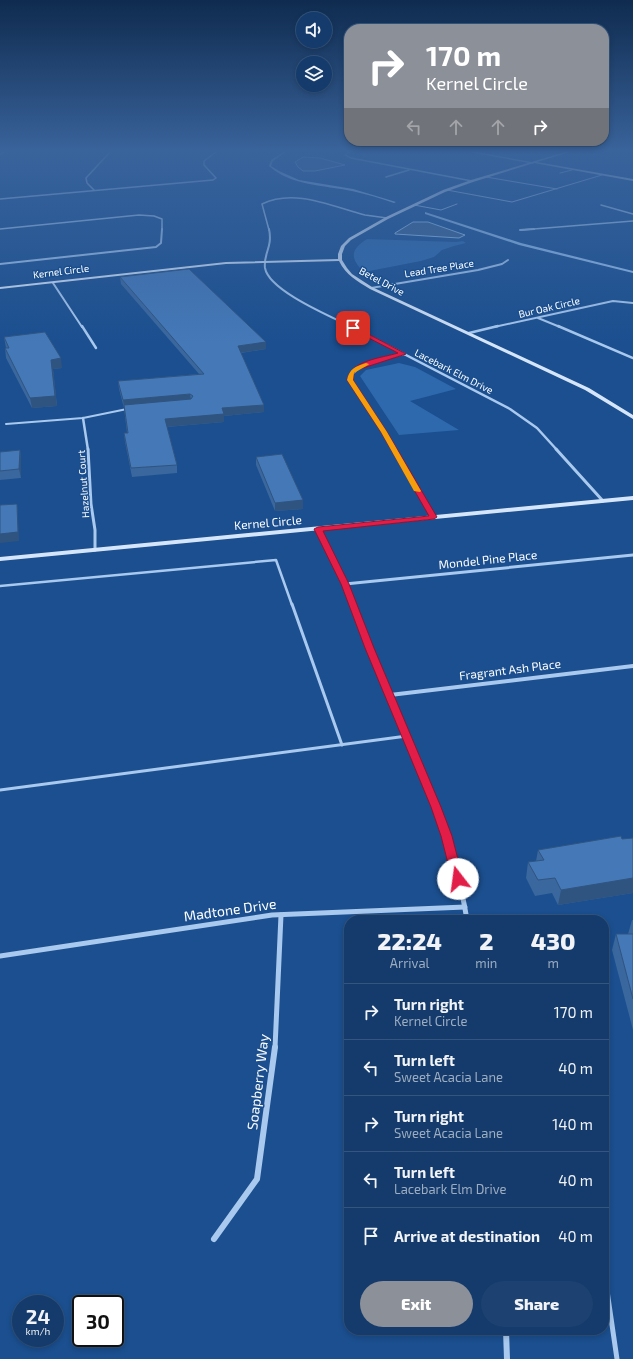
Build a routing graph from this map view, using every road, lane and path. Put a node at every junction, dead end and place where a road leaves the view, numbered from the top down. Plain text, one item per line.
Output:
1 (135, 215) edge
2 (145, 215) edge
3 (265, 215) edge
4 (369, 215) edge
5 (392, 215) edge
6 (387, 218) junction
7 (633, 221) edge
8 (0, 229) edge
9 (520, 230) dead end
10 (340, 260) junction
11 (508, 260) dead end
12 (265, 261) junction
13 (0, 264) edge
14 (53, 283) junction
15 (0, 288) edge
16 (371, 288) junction
17 (633, 303) edge
18 (538, 318) junction
19 (469, 333) junction
20 (96, 348) dead end
21 (403, 354) junction
22 (633, 358) edge
23 (130, 409) edge
24 (633, 417) edge
25 (83, 418) junction
26 (6, 424) dead end
27 (633, 498) edge
28 (603, 501) junction
29 (434, 517) junction
30 (318, 529) junction
31 (95, 550) junction
32 (633, 555) edge
33 (0, 560) edge
34 (345, 584) junction
35 (0, 586) edge
36 (633, 666) edge
37 (390, 695) junction
38 (406, 736) junction
39 (342, 745) junction
40 (0, 790) edge
41 (465, 907) junction
42 (281, 915) junction
43 (466, 915) edge
44 (0, 956) edge
45 (214, 1239) dead end
46 (609, 1302) edge
47 (506, 1335) edge
48 (507, 1359) edge
49 (618, 1359) edge

1 - 8 street
2 - 13 street
3 - 12 street
4 - 6 street
5 - 6 street
6 - 10 street
7 - 9 street
10 - 12 street, Kernel Circle
10 - 16 street, Betel Drive
11 - 16 street, Lead Tree Place
12 - 14 street, Kernel Circle
12 - 21 street, Lacebark Elm Drive
14 - 15 street, Kernel Circle
14 - 20 street
16 - 19 street, Betel Drive
17 - 18 street, Bur Oak Circle
18 - 19 street, Bur Oak Circle
18 - 22 street
19 - 24 street, Betel Drive
21 - 28 street, Lacebark Elm Drive
21 - 29 street
23 - 25 lane
25 - 26 lane
25 - 31 street, Hazelnut Court
27 - 28 street, Kernel Circle
28 - 29 street, Kernel Circle
29 - 30 street, Kernel Circle
30 - 31 street, Kernel Circle
30 - 34 street
31 - 33 street, Kernel Circle
32 - 34 street, Mondel Pine Place
34 - 37 street
35 - 39 lane
36 - 37 street, Fragrant Ash Place
37 - 38 street
38 - 39 lane
38 - 41 street
39 - 40 lane
41 - 42 street, Madtone Drive
41 - 43 street
42 - 44 street, Madtone Drive
42 - 45 street, Soapberry Way
46 - 49 lane
47 - 48 street

